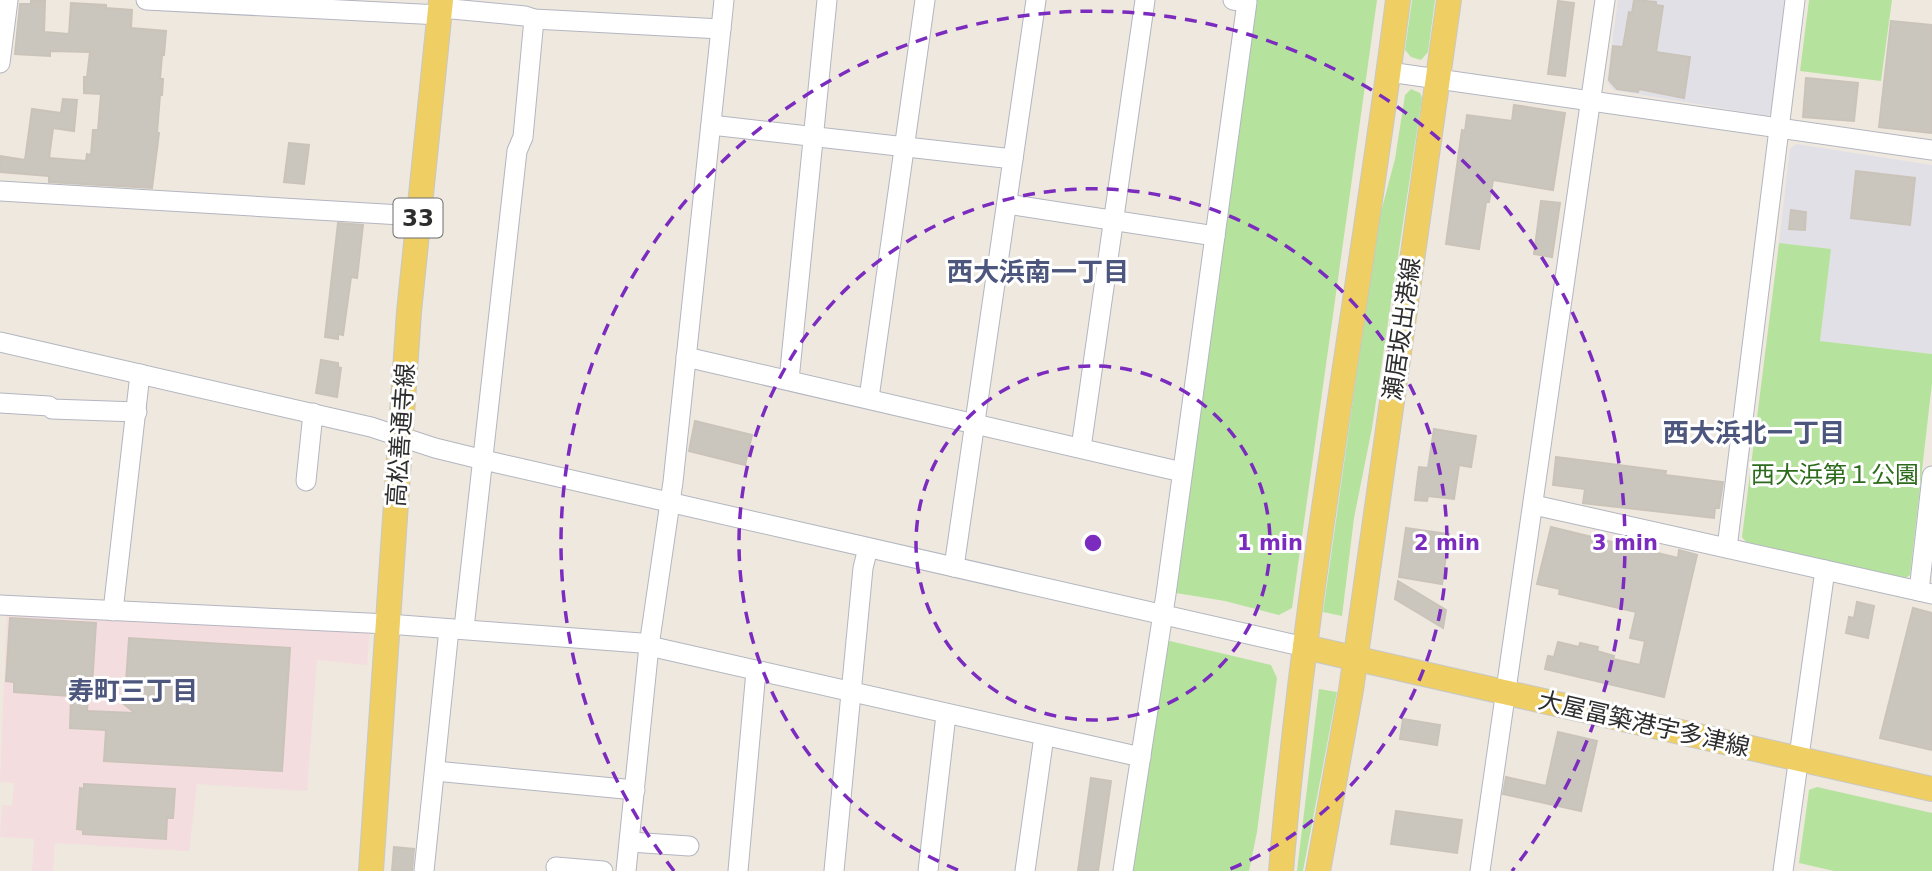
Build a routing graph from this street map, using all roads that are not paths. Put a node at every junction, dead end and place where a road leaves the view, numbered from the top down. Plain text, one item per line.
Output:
1 (8, 0) edge
2 (146, 0) edge
3 (724, 0) edge
4 (827, 0) edge
5 (925, 0) edge
6 (1036, 0) edge
7 (1145, 0) edge
8 (1233, 0) edge
9 (1398, 0) edge
10 (1449, 0) edge
11 (1605, 0) edge
12 (1796, 0) edge
13 (441, 8) edge
14 (534, 19) junction
15 (721, 29) junction
16 (0, 64) edge
17 (1389, 72) junction
18 (1438, 79) junction
19 (1591, 101) junction
20 (711, 125) junction
21 (1780, 128) junction
22 (813, 137) junction
23 (904, 147) junction
24 (1932, 150) edge
25 (1013, 159) junction
26 (0, 191) edge
27 (1007, 204) junction
28 (418, 216) junction
29 (1113, 220) junction
30 (1215, 236) junction
31 (0, 342) edge
32 (685, 357) junction
33 (140, 374) junction
34 (789, 380) junction
35 (869, 398) junction
36 (0, 403) edge
37 (136, 412) junction
38 (313, 413) junction
39 (976, 422) junction
40 (401, 437) junction
41 (1081, 448) junction
42 (484, 460) junction
43 (1182, 472) junction
44 (1932, 476) edge
45 (306, 481) dead end
46 (669, 503) junction
47 (1534, 505) junction
48 (868, 548) junction
49 (1727, 548) junction
50 (954, 567) junction
51 (1825, 570) junction
52 (1926, 593) edge
53 (0, 605) edge
54 (113, 611) junction
55 (1163, 614) junction
56 (388, 624) junction
57 (457, 629) junction
58 (649, 646) junction
59 (1305, 647) junction
60 (1355, 658) junction
61 (756, 671) junction
62 (850, 692) junction
63 (1507, 692) junction
64 (946, 715) junction
65 (1044, 736) junction
66 (1141, 757) junction
67 (1798, 759) junction
68 (435, 771) junction
69 (1932, 789) edge
70 (635, 790) junction
71 (1333, 792) junction
72 (630, 842) junction
73 (689, 846) dead end
74 (556, 867) dead end
75 (371, 871) edge
76 (424, 871) edge
77 (603, 871) edge
78 (626, 871) edge
79 (738, 871) edge
80 (834, 871) edge
81 (928, 871) edge
82 (1025, 871) edge
83 (1123, 871) edge
84 (1281, 871) edge
85 (1318, 871) edge
86 (1330, 871) edge
87 (1480, 871) edge
88 (1783, 871) edge

1 - 16 street
2 - 13 street
3 - 15 street
4 - 22 street
5 - 23 street
6 - 25 street
7 - 29 street
8 - 30 street
9 - 17 main road, 瀬居坂出港線
10 - 18 main road, 瀬居坂出港線
11 - 19 street
12 - 21 street
13 - 14 street
13 - 28 main road, 高松善通寺線 / 33
14 - 15 street
14 - 42 street
15 - 20 street
17 - 18 street
17 - 59 main road, 瀬居坂出港線
18 - 19 street
18 - 60 main road, 瀬居坂出港線
19 - 21 street
19 - 47 street
20 - 22 street
20 - 32 street
21 - 24 street
21 - 49 street
22 - 23 street
22 - 34 street
23 - 25 street
23 - 35 street
25 - 27 street
26 - 28 street
27 - 29 street
27 - 39 street
28 - 40 main road, 高松善通寺線 / 33
29 - 30 street
29 - 41 street
30 - 43 street
31 - 33 street
32 - 34 street
32 - 46 street
33 - 37 street
33 - 38 street
34 - 35 street
35 - 39 street
36 - 37 street
37 - 54 street
38 - 40 street
38 - 45 street
39 - 41 street
39 - 50 street
40 - 42 street
40 - 56 main road, 高松善通寺線 / 33
41 - 43 street
42 - 46 street
42 - 57 street
43 - 55 street
44 - 52 street
46 - 48 street
46 - 58 street
47 - 49 street
47 - 63 street
48 - 50 street
48 - 62 street
49 - 51 street
50 - 55 street
51 - 52 street
51 - 67 street
53 - 54 street
54 - 56 street
55 - 59 street
55 - 66 street
56 - 57 street
56 - 75 main road, 高松善通寺線 / 33
57 - 58 street
57 - 68 street
58 - 61 street
58 - 70 street
59 - 60 main road, 大屋冨築港宇多津線
59 - 84 main road
60 - 63 main road, 大屋冨築港宇多津線
60 - 71 main road
61 - 62 street
61 - 79 street
62 - 64 street
62 - 80 street
63 - 67 main road, 大屋冨築港宇多津線
63 - 87 street
64 - 65 street
64 - 81 street
65 - 66 street
65 - 82 street
66 - 83 street
67 - 69 main road, 大屋冨築港宇多津線
67 - 88 street
68 - 70 street
68 - 76 street
70 - 72 street
71 - 85 main road
71 - 86 main road
72 - 73 street
72 - 78 street
74 - 77 street

